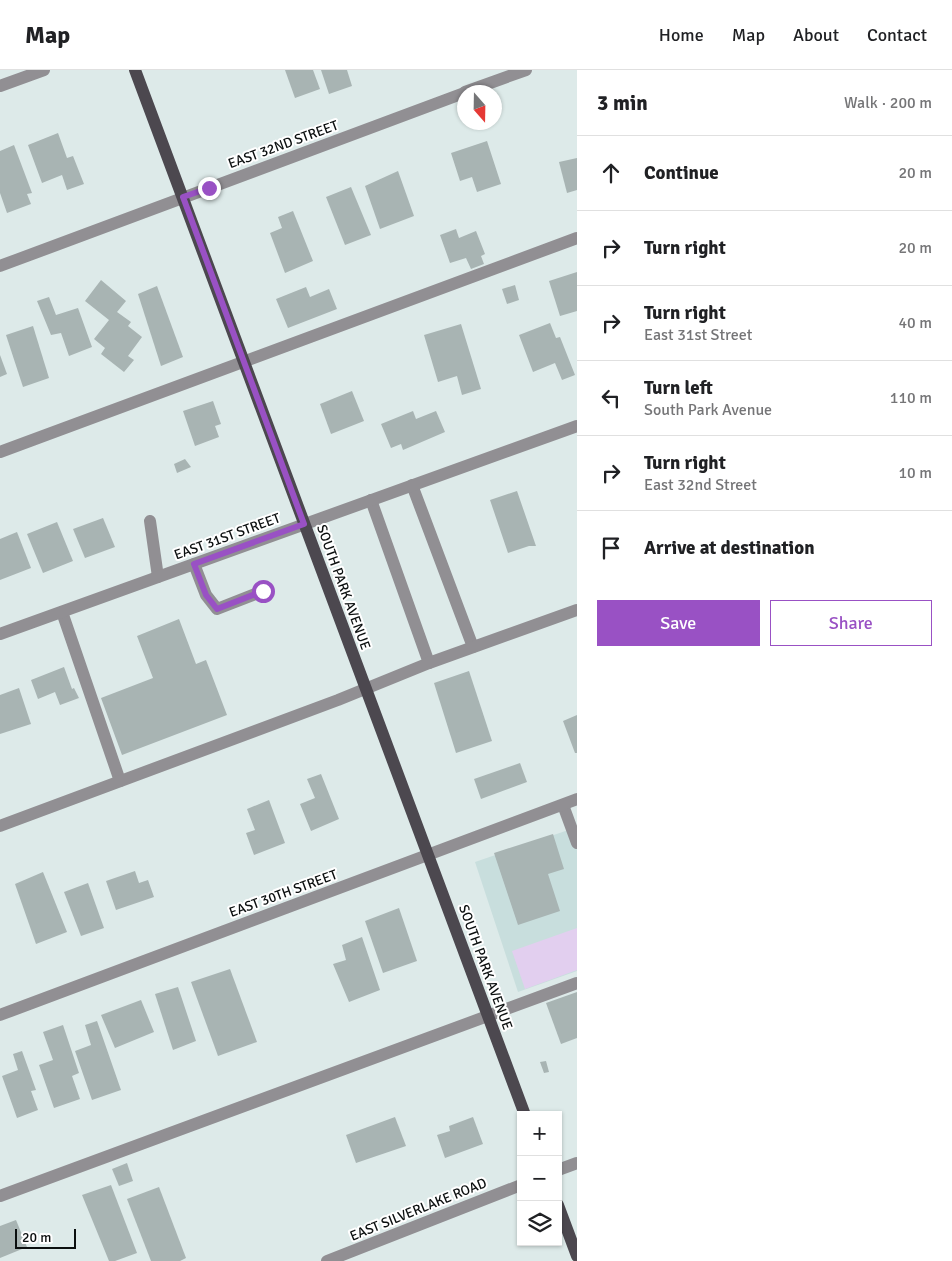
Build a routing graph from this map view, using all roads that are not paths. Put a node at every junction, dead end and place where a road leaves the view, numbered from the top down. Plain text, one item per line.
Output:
1 (44, 70) edge
2 (135, 70) edge
3 (526, 70) edge
4 (486, 85) edge
5 (0, 86) edge
6 (457, 96) edge
7 (183, 197) junction
8 (577, 238) edge
9 (0, 266) edge
10 (244, 362) junction
11 (577, 426) edge
12 (0, 452) edge
13 (412, 485) junction
14 (371, 500) junction
15 (150, 521) dead end
16 (304, 524) junction
17 (194, 564) junction
18 (158, 577) junction
19 (263, 591) dead end
20 (577, 610) edge
21 (62, 612) junction
22 (0, 634) edge
23 (473, 647) junction
24 (429, 663) junction
25 (366, 688) junction
26 (120, 781) junction
27 (577, 799) edge
28 (562, 804) junction
29 (0, 826) edge
30 (577, 843) edge
31 (428, 856) junction
32 (577, 983) edge
33 (0, 1015) edge
34 (488, 1016) junction
35 (524, 1111) edge
36 (577, 1163) edge
37 (562, 1169) edge
38 (517, 1186) edge
39 (0, 1196) edge
40 (562, 1216) edge
41 (577, 1256) edge
42 (327, 1261) edge

1 - 5 street
2 - 7 main road, SOUTH PARK AVENUE
3 - 4 street, EAST 32ND STREET
6 - 7 street, EAST 32ND STREET
7 - 9 street, EAST 32ND STREET
7 - 10 main road, SOUTH PARK AVENUE
8 - 10 street
10 - 12 street
10 - 16 main road, SOUTH PARK AVENUE
11 - 13 street, EAST 31ST STREET
13 - 14 street, EAST 31ST STREET
13 - 23 street
14 - 16 street, EAST 31ST STREET
14 - 24 street
15 - 18 street
16 - 17 street, EAST 31ST STREET
16 - 25 main road, SOUTH PARK AVENUE
17 - 18 street, EAST 31ST STREET
17 - 19 street
18 - 21 street, EAST 31ST STREET
20 - 23 street
21 - 22 street, EAST 31ST STREET
21 - 26 street
23 - 24 street
24 - 25 street
25 - 26 street
25 - 31 main road, SOUTH PARK AVENUE
26 - 29 street
27 - 28 street, EAST 30TH STREET
28 - 30 street
28 - 31 street, EAST 30TH STREET
31 - 33 street, EAST 30TH STREET
31 - 34 main road, SOUTH PARK AVENUE
32 - 34 street
34 - 35 main road, SOUTH PARK AVENUE
34 - 39 street
36 - 37 street
38 - 42 street, EAST SILVERLAKE ROAD
40 - 41 main road

